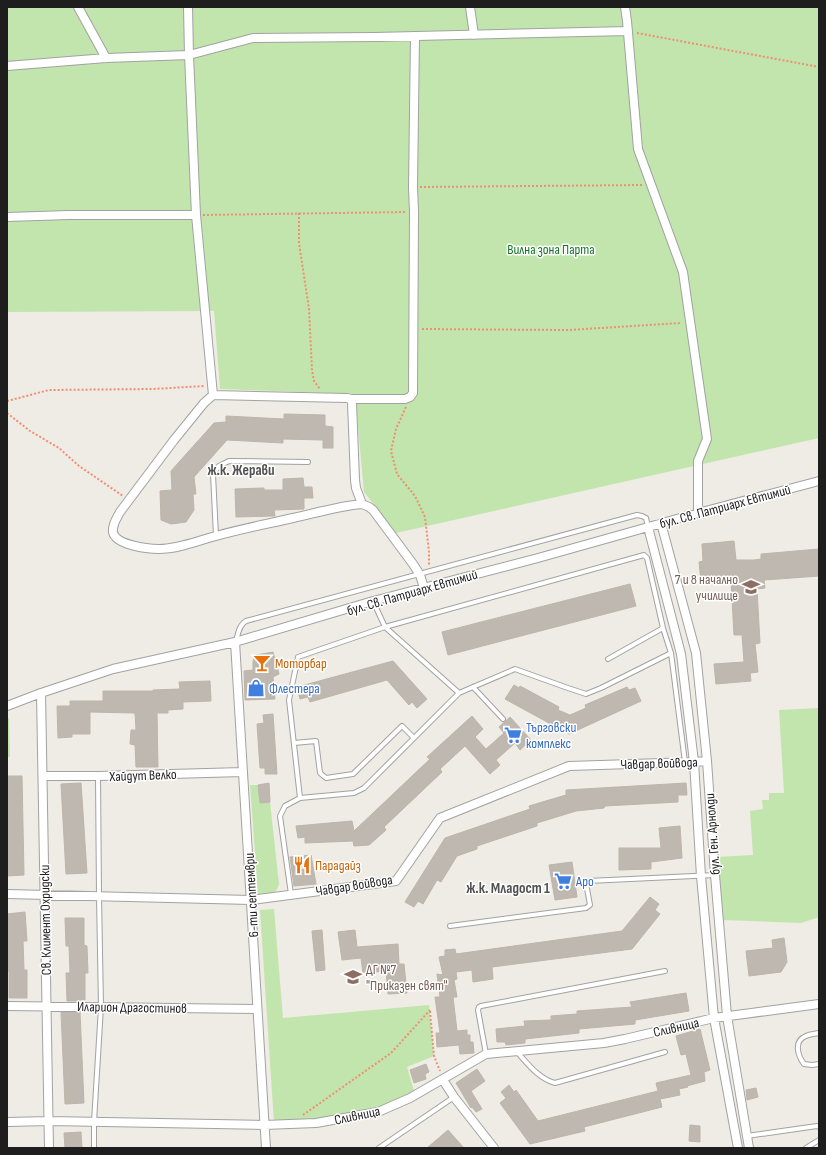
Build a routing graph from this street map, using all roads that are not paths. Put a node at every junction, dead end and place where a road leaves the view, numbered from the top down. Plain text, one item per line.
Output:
1 (78, 7) edge
2 (188, 7) edge
3 (470, 7) edge
4 (625, 7) edge
5 (628, 31) junction
6 (474, 35) junction
7 (415, 36) junction
8 (189, 54) junction
9 (106, 58) junction
10 (7, 66) edge
11 (196, 215) junction
12 (7, 217) edge
13 (213, 395) junction
14 (351, 399) junction
15 (308, 462) dead end
16 (819, 481) edge
17 (362, 504) junction
18 (698, 513) junction
19 (661, 524) junction
20 (648, 527) junction
21 (216, 536) junction
22 (654, 552) junction
23 (646, 556) junction
24 (420, 575) junction
25 (424, 588) junction
26 (373, 601) junction
27 (386, 627) junction
28 (663, 628) junction
29 (235, 642) junction
30 (670, 653) junction
31 (608, 659) dead end
32 (473, 687) junction
33 (41, 693) junction
34 (459, 693) junction
35 (7, 706) edge
36 (503, 719) dead end
37 (414, 738) junction
38 (294, 743) junction
39 (707, 761) junction
40 (685, 762) junction
41 (694, 762) junction
42 (243, 772) junction
43 (43, 776) junction
44 (98, 776) junction
45 (300, 798) junction
46 (715, 875) junction
47 (701, 876) junction
48 (7, 894) edge
49 (291, 894) junction
50 (45, 895) junction
51 (99, 896) junction
52 (251, 900) junction
53 (450, 926) dead end
54 (666, 971) dead end
55 (819, 1004) edge
56 (7, 1006) edge
57 (47, 1006) junction
58 (101, 1007) junction
59 (257, 1009) junction
60 (727, 1016) junction
61 (714, 1018) junction
62 (819, 1033) edge
63 (517, 1052) junction
64 (665, 1052) dead end
65 (486, 1054) junction
66 (819, 1064) edge
67 (443, 1080) junction
68 (454, 1097) junction
69 (49, 1121) junction
70 (7, 1122) edge
71 (94, 1122) junction
72 (264, 1125) junction
73 (819, 1127) edge
74 (747, 1136) junction
75 (819, 1140) edge
76 (49, 1148) edge
77 (94, 1148) edge
78 (266, 1148) edge
79 (379, 1148) edge
80 (494, 1148) edge
81 (738, 1148) edge
82 (749, 1148) edge
83 (806, 1148) edge

1 - 9 street
2 - 8 street
3 - 6 street
4 - 5 street
5 - 6 street
5 - 18 street
6 - 7 street
7 - 8 street
7 - 14 street
8 - 9 street
8 - 11 street
9 - 10 street
11 - 12 street
11 - 13 street
13 - 14 street
13 - 21 street
14 - 17 street
15 - 21 lane
16 - 18 street, бул. Св. Патриарх Евтимий
17 - 21 street
17 - 24 street
18 - 19 street, бул. Св. Патриарх Евтимий
19 - 20 street, бул. Св. Патриарх Евтимий
19 - 39 street, бул. Ген. Арнолди
20 - 22 street, бул. Ген. Арнолди
20 - 24 lane
20 - 25 street, бул. Св. Патриарх Евтимий
22 - 23 lane
22 - 41 street, бул. Ген. Арнолди
23 - 27 lane
23 - 28 lane
24 - 25 street
24 - 29 lane
25 - 26 street, бул. Св. Патриарх Евтимий
26 - 27 lane
26 - 29 street, бул. Св. Патриарх Евтимий
27 - 34 lane
27 - 38 lane
28 - 30 lane
28 - 31 lane
29 - 33 street, бул. Св. Патриарх Евтимий
29 - 42 street, 6-ти септември
30 - 32 lane
30 - 40 lane
32 - 34 lane
32 - 36 lane
33 - 35 street, бул. Св. Патриарх Евтимий
33 - 43 street, Св. Климент Охридски
34 - 37 lane
37 - 38 lane
37 - 45 lane
38 - 45 lane
39 - 41 street, Чавдар войвода
39 - 46 street, бул. Ген. Арнолди
40 - 41 street, Чавдар войвода
40 - 49 street, Чавдар войвода
41 - 47 street, бул. Ген. Арнолди
42 - 44 street, Хайдут Велко
42 - 52 street, 6-ти септември
43 - 44 street, Хайдут Велко
43 - 50 street, Св. Климент Охридски
44 - 51 lane
45 - 49 lane
46 - 47 lane
46 - 60 street, бул. Ген. Арнолди
47 - 53 lane
47 - 61 street, бул. Ген. Арнолди
48 - 50 street, Чавдар войвода
49 - 52 street, Чавдар войвода
50 - 51 street, Чавдар войвода
50 - 57 street, Св. Климент Охридски
51 - 52 street, Чавдар войвода
51 - 58 lane
52 - 59 street, 6-ти септември
54 - 65 lane
55 - 60 street, Сливница
56 - 57 street, Иларион Драгостинов
57 - 58 street, Иларион Драгостинов
57 - 69 street, Св. Климент Охридски
58 - 59 street, Иларион Драгостинов
58 - 71 lane
59 - 72 street, 6-ти септември
60 - 61 street, Сливница
60 - 74 street, бул. Ген. Арнолди
61 - 63 street, Сливница
61 - 81 street, бул. Ген. Арнолди
62 - 66 lane
63 - 64 lane
63 - 65 street, Сливница
65 - 67 street, Сливница
67 - 68 street
67 - 72 street, Сливница
68 - 79 lane
68 - 80 street
69 - 70 street, Сливница
69 - 71 street, Сливница
69 - 76 street, Св. Климент Охридски
71 - 72 street, Сливница
71 - 77 lane
72 - 78 street, 6-ти септември
73 - 74 lane
74 - 82 street, бул. Ген. Арнолди
75 - 83 lane

